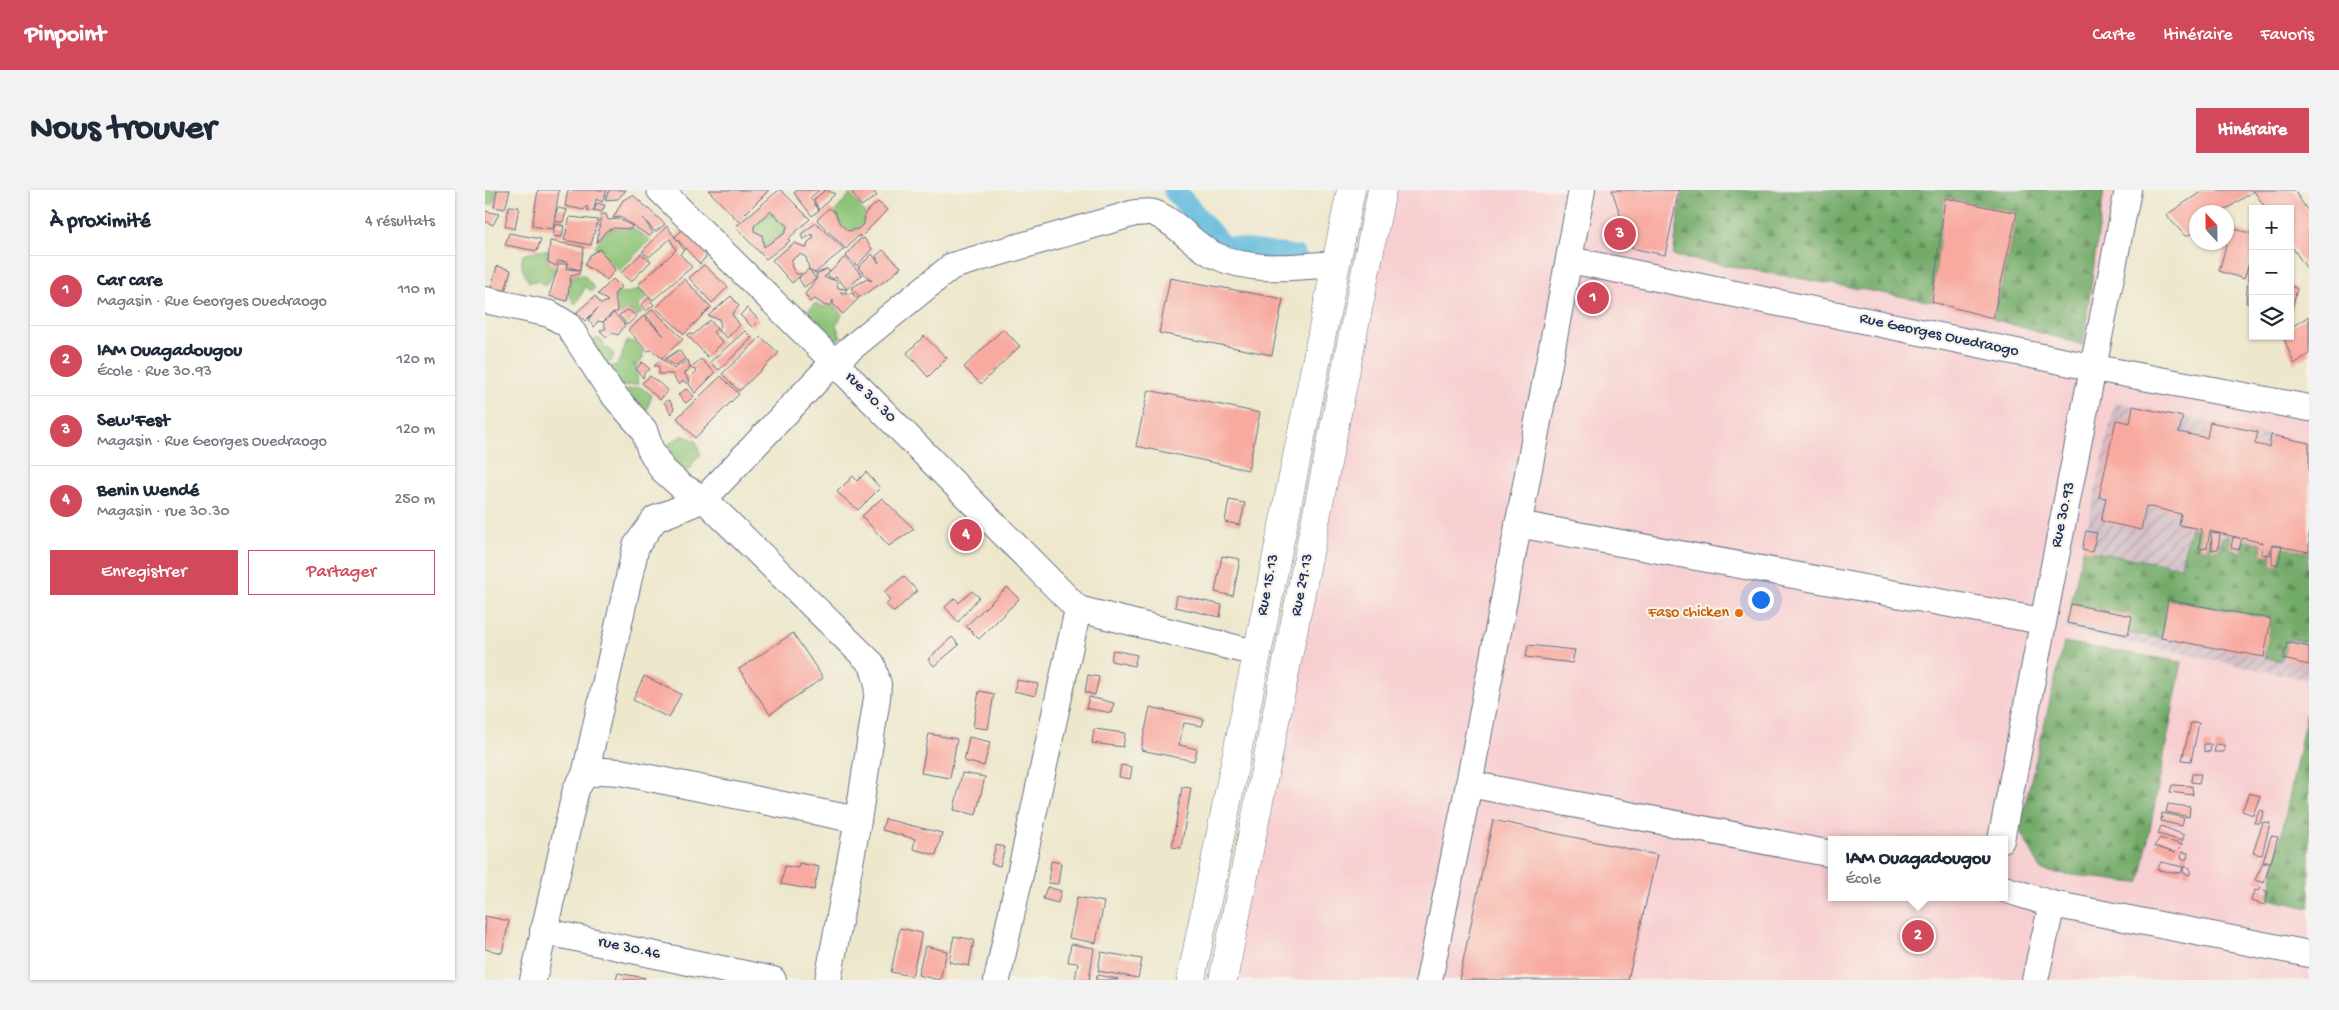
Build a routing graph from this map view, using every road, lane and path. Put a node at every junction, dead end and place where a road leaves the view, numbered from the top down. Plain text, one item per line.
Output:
1 (660, 190) edge
2 (1351, 190) edge
3 (1382, 190) edge
4 (1583, 190) edge
5 (2128, 190) edge
6 (1570, 260) junction
7 (1335, 264) junction
8 (485, 300) edge
9 (834, 362) junction
10 (2095, 368) junction
11 (2309, 408) edge
12 (704, 499) junction
13 (1518, 524) junction
14 (1078, 609) junction
15 (2042, 621) junction
16 (1256, 653) junction
17 (585, 775) junction
18 (1469, 784) junction
19 (858, 820) junction
20 (2002, 836) edge
21 (1828, 853) edge
22 (2008, 890) edge
23 (2052, 904) junction
24 (543, 931) junction
25 (2309, 954) edge
26 (533, 980) edge
27 (773, 980) edge
28 (828, 980) edge
29 (997, 980) edge
30 (1191, 980) edge
31 (1223, 980) edge
32 (1429, 980) edge
33 (2035, 980) edge

1 - 9 street, rue 30.30
2 - 7 main road, Rue 15.13
3 - 31 main road, Rue 29.13
4 - 6 street
5 - 10 street, Rue 30.93
6 - 10 street, Rue Georges Ouedraogo
6 - 13 street
7 - 9 street
7 - 16 main road, Rue 15.13
8 - 12 street
9 - 12 street
9 - 14 street, rue 30.30
10 - 11 street, Rue Georges Ouedraogo
10 - 15 street, Rue 30.93
12 - 17 street
12 - 19 street
13 - 15 street
13 - 18 street
14 - 16 street
14 - 29 street
15 - 20 street, Rue 30.93
16 - 30 main road, Rue 15.13
17 - 19 street
17 - 24 street
18 - 21 street
18 - 32 street
19 - 28 street
22 - 23 street
23 - 25 street
23 - 33 street
24 - 26 street
24 - 27 street, rue 30.46

